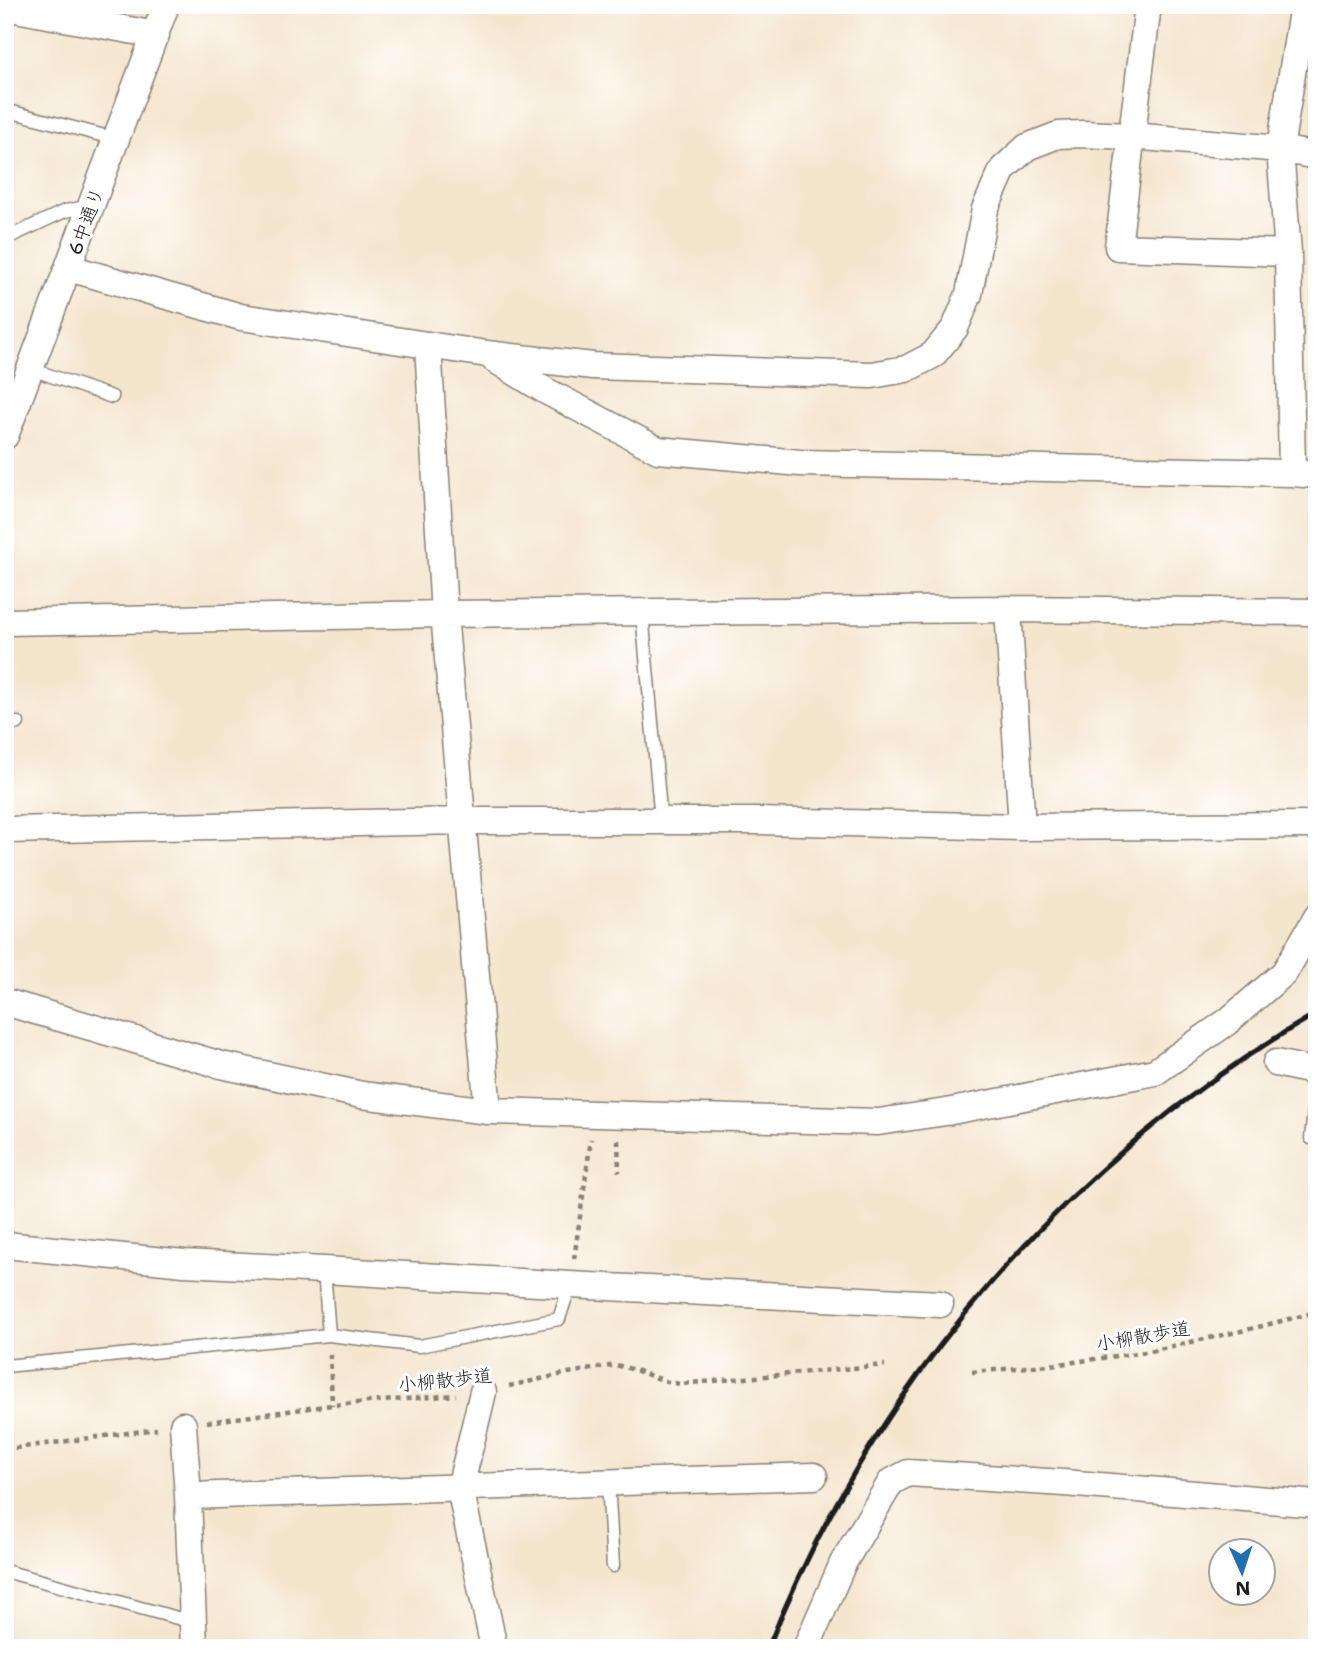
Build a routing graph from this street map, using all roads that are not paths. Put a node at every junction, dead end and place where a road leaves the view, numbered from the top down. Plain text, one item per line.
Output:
1 (166, 5) edge
2 (1148, 5) edge
3 (1303, 5) edge
4 (5, 7) edge
5 (156, 35) junction
6 (5, 110) edge
7 (1132, 136) junction
8 (116, 139) junction
9 (1280, 149) junction
10 (1317, 156) edge
11 (92, 206) junction
12 (5, 239) edge
13 (1288, 253) junction
14 (69, 268) junction
15 (428, 345) junction
16 (487, 354) junction
17 (31, 369) junction
18 (112, 397) dead end
19 (5, 436) edge
20 (1304, 474) edge
21 (1008, 610) junction
22 (1317, 612) edge
23 (642, 613) junction
24 (444, 614) junction
25 (5, 622) edge
26 (463, 821) junction
27 (661, 821) junction
28 (1317, 825) edge
29 (1022, 827) junction
30 (5, 830) edge
31 (1317, 917) edge
32 (5, 1002) edge
33 (1276, 1063) dead end
34 (1317, 1072) edge
35 (1317, 1087) edge
36 (488, 1111) junction
37 (1311, 1138) dead end
38 (5, 1245) edge
39 (324, 1270) junction
40 (570, 1285) junction
41 (940, 1304) dead end
42 (329, 1335) junction
43 (5, 1366) edge
44 (483, 1392) road end
45 (183, 1426) road end
46 (814, 1476) dead end
47 (608, 1482) junction
48 (460, 1488) junction
49 (188, 1496) junction
50 (1317, 1504) edge
51 (613, 1566) dead end
52 (5, 1571) edge
53 (193, 1635) edge
54 (494, 1648) edge
55 (806, 1648) edge

1 - 5 street, 6中通り
2 - 7 street
3 - 9 street
4 - 5 street
5 - 8 street, 6中通り
6 - 8 lane
7 - 9 street
7 - 13 street
7 - 16 street
8 - 11 street, 6中通り
9 - 10 street
9 - 13 street
11 - 12 lane
11 - 14 street, 6中通り
13 - 20 street
14 - 15 street
14 - 17 street, 6中通り
15 - 16 street
15 - 24 street
16 - 20 street
17 - 18 lane
17 - 19 street, 6中通り
21 - 22 street
21 - 23 street
21 - 29 street
23 - 24 street
23 - 27 lane
24 - 25 street
24 - 26 street
26 - 27 street
26 - 30 street
26 - 36 street
27 - 29 street
28 - 29 street
31 - 36 street
32 - 36 street
33 - 34 street
35 - 37 lane
38 - 39 street
39 - 40 street
39 - 42 lane
40 - 41 street
40 - 42 lane
42 - 43 lane
44 - 48 street
45 - 49 street
46 - 47 street
47 - 48 street
47 - 51 lane
48 - 49 street
48 - 54 street
49 - 53 street
50 - 55 street
52 - 53 lane

